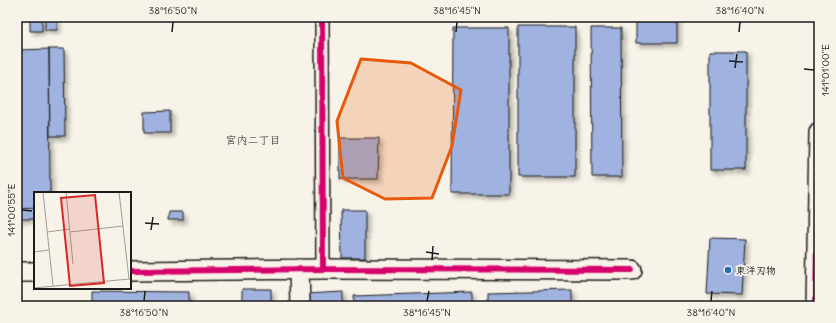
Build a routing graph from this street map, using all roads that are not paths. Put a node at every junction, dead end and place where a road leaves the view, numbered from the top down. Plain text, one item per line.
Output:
1 (322, 17) edge
2 (819, 132) edge
3 (300, 269) junction
4 (323, 269) junction
5 (632, 270) dead end
6 (131, 271) edge
7 (17, 272) edge
8 (34, 272) edge
9 (300, 306) edge
10 (816, 306) edge

1 - 4 street
2 - 10 street
3 - 4 street
3 - 6 street
3 - 9 street
4 - 5 street
7 - 8 street

